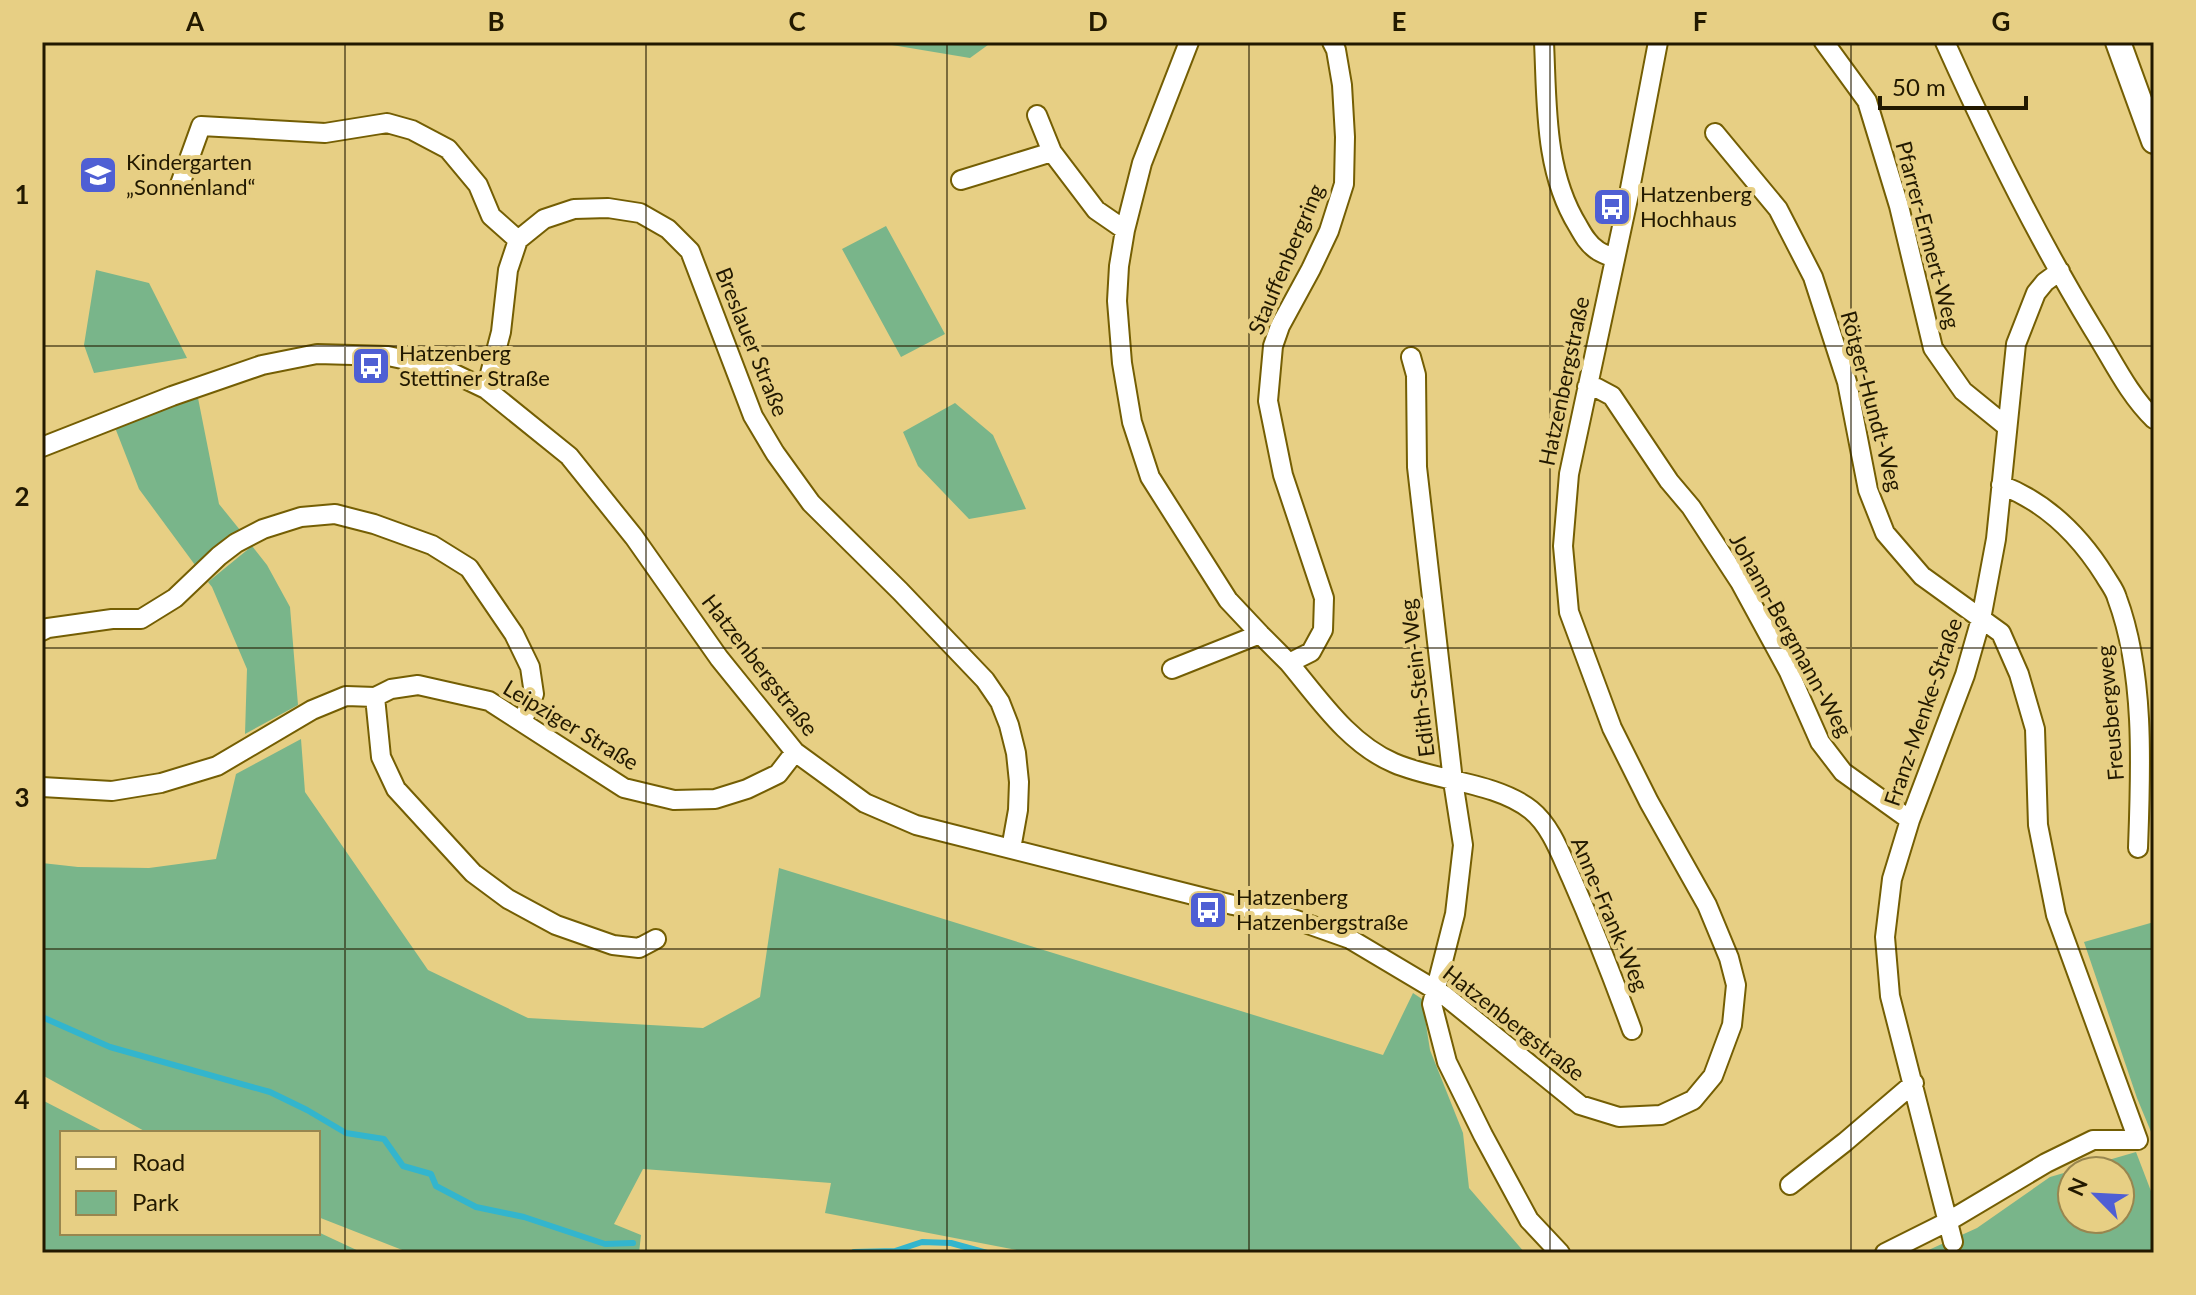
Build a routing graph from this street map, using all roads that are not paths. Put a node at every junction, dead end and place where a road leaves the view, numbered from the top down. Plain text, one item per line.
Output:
1 (1189, 42) edge
2 (1332, 42) edge
3 (1544, 42) edge
4 (1658, 42) edge
5 (1824, 42) edge
6 (1945, 42) edge
7 (2118, 42) edge
8 (1037, 115) dead end
9 (1715, 133) dead end
10 (2154, 141) edge
11 (1052, 152) junction
12 (961, 180) dead end
13 (179, 187) dead end
14 (1125, 230) junction
15 (518, 240) junction
16 (1614, 258) junction
17 (2060, 271) junction
18 (1411, 357) dead end
19 (1587, 387) junction
20 (486, 389) junction
21 (2154, 419) edge
22 (2006, 426) junction
23 (42, 447) edge
24 (2001, 485) junction
25 (1981, 619) junction
26 (42, 631) edge
27 (1260, 634) junction
28 (1289, 663) junction
29 (1172, 669) dead end
30 (375, 697) junction
31 (522, 722) junction
32 (795, 752) junction
33 (1453, 781) junction
34 (42, 787) edge
35 (1910, 820) junction
36 (2138, 848) dead end
37 (1011, 849) junction
38 (656, 939) dead end
39 (1435, 990) junction
40 (1632, 1030) dead end
41 (1914, 1083) junction
42 (1790, 1185) dead end
43 (1947, 1222) junction
44 (1953, 1242) dead end
45 (1560, 1253) edge
46 (1885, 1253) edge

1 - 14 street
2 - 28 street, Stauffenbergring
3 - 16 street
4 - 16 street, Hatzenbergstraße
5 - 22 street, Pfarrer-Ermert-Weg
6 - 17 street
7 - 10 street
8 - 11 street
9 - 25 street, Rötger-Hundt-Weg
11 - 12 street
11 - 14 street
13 - 15 street
14 - 27 street
15 - 20 street
15 - 37 street, Breslauer Straße
16 - 19 street, Hatzenbergstraße
17 - 21 street
17 - 22 street, Franz-Menke-Straße
18 - 33 street, Edith-Stein-Weg
19 - 35 street, Johann-Bergmann-Weg
19 - 39 street, Hatzenbergstraße
20 - 23 street, Hatzenbergstraße
20 - 32 street, Hatzenbergstraße
22 - 24 street, Franz-Menke-Straße
24 - 25 street, Franz-Menke-Straße
24 - 36 street, Freusbergweg
25 - 35 street, Franz-Menke-Straße
25 - 43 street, Rötger-Hundt-Weg
26 - 31 street
27 - 28 street
27 - 29 street
28 - 33 street
30 - 31 street, Leipziger Straße
30 - 34 street, Leipziger Straße
30 - 38 street
31 - 32 street, Leipziger Straße
32 - 37 street, Hatzenbergstraße
33 - 39 street, Edith-Stein-Weg
33 - 40 street, Anne-Frank-Weg
35 - 41 street, Franz-Menke-Straße
37 - 39 street, Hatzenbergstraße
39 - 45 street, Edith-Stein-Weg
41 - 42 street
41 - 43 street, Franz-Menke-Straße
43 - 44 street, Franz-Menke-Straße
43 - 46 street

